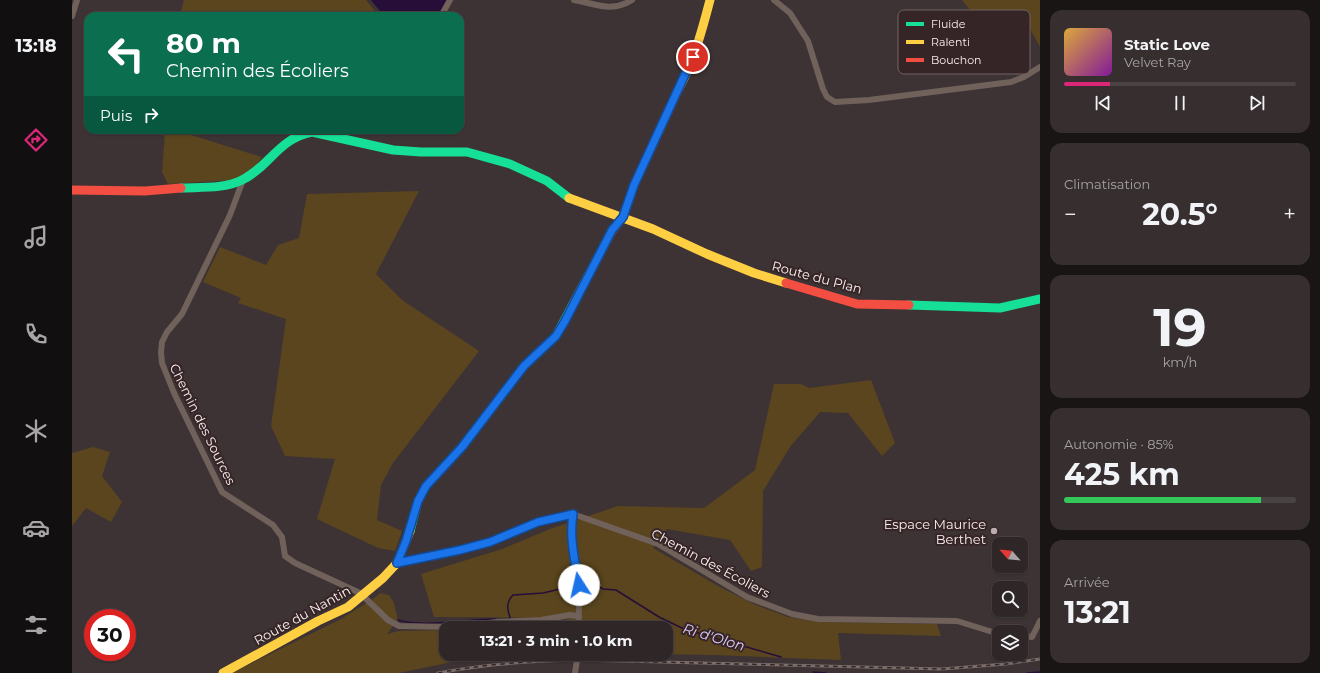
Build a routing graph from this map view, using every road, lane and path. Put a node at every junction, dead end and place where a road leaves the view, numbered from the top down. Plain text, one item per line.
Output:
1 (76, 0) edge
2 (450, 0) edge
3 (574, 0) edge
4 (632, 0) edge
5 (710, 0) edge
6 (774, 0) edge
7 (443, 12) edge
8 (72, 16) edge
9 (1040, 67) edge
10 (1030, 73) edge
11 (1029, 74) edge
12 (301, 134) edge
13 (318, 134) edge
14 (337, 134) edge
15 (332, 138) junction
16 (243, 180) junction
17 (72, 190) edge
18 (623, 217) junction
19 (1040, 299) edge
20 (573, 514) junction
21 (397, 563) junction
22 (362, 596) junction
23 (578, 616) junction
24 (578, 621) edge
25 (1040, 621) edge
26 (992, 632) edge
27 (1028, 637) edge
28 (577, 661) edge
29 (223, 673) edge
30 (575, 673) edge

1 - 8 street
2 - 7 street
3 - 4 street
5 - 18 street, Route du Nantin
6 - 11 street
9 - 10 street
12 - 16 street, Route du Plan
13 - 15 street, Route du Plan
14 - 15 street
15 - 18 street, Route du Plan
16 - 17 street
16 - 22 street, Chemin des Sources
18 - 19 street, Route du Plan
18 - 21 street, Route du Nantin
20 - 21 street
20 - 23 street
20 - 26 street, Chemin des Écoliers
21 - 22 street, Route du Nantin
22 - 23 street
22 - 29 street, Route du Nantin
23 - 24 street
25 - 27 street
28 - 30 street

